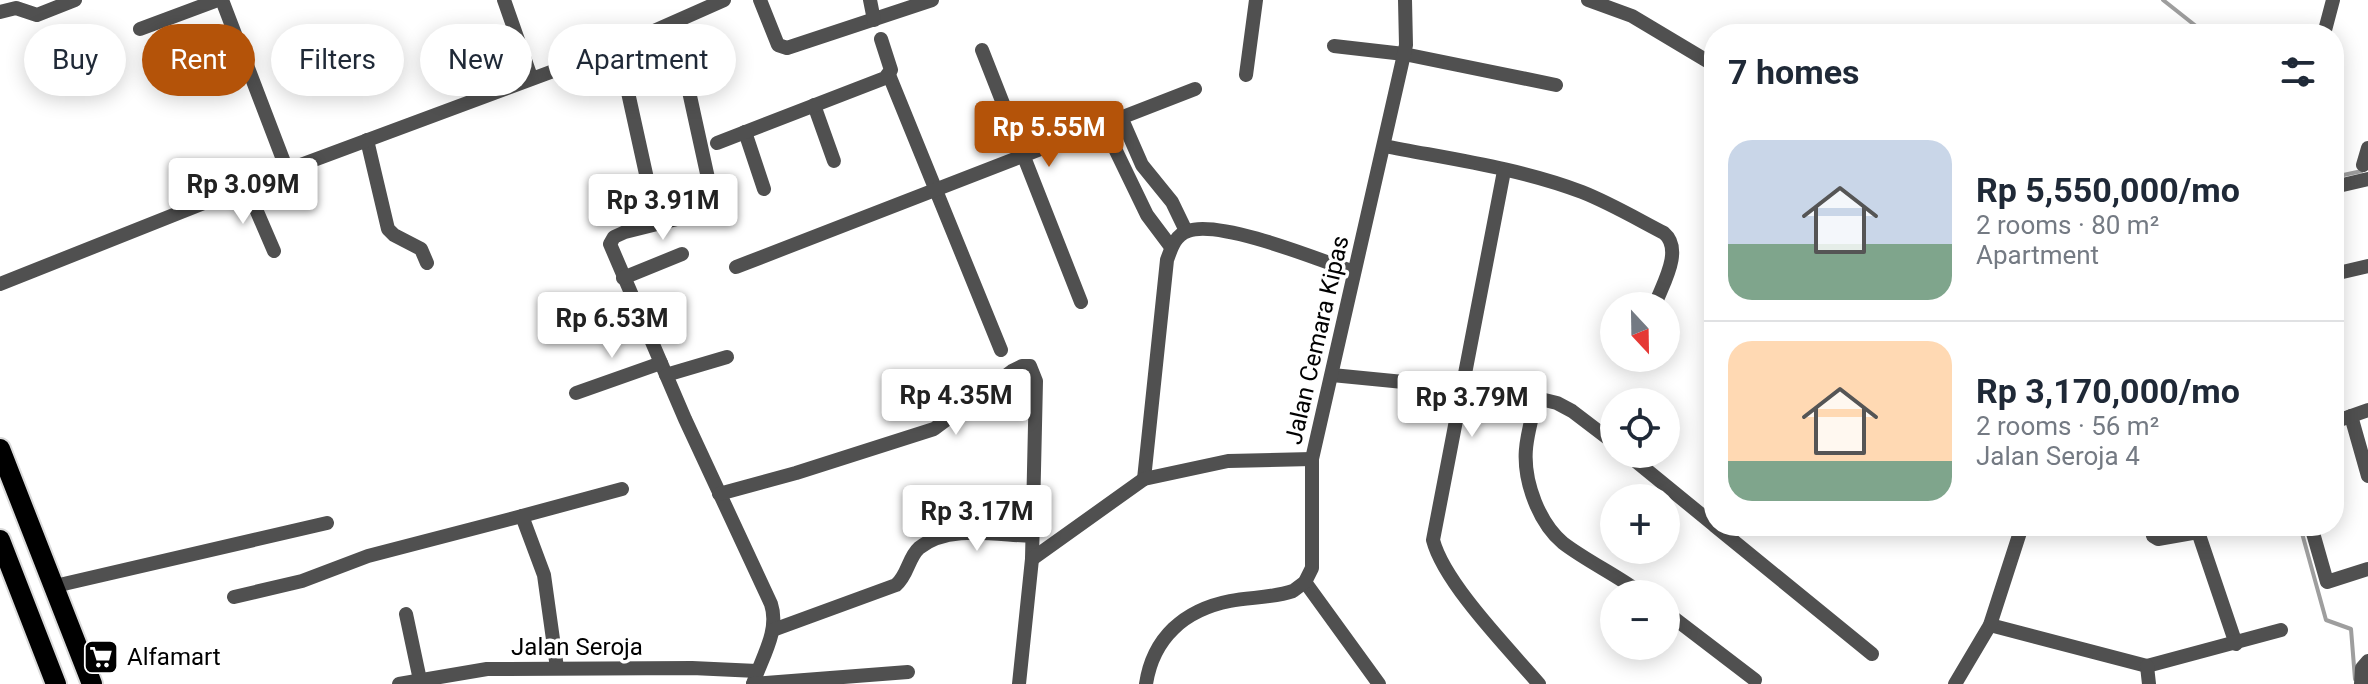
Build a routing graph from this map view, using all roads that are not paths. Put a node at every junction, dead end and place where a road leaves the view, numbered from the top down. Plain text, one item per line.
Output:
1 (75, 0) edge
2 (220, 0) edge
3 (504, 0) edge
4 (724, 0) edge
5 (760, 0) edge
6 (870, 0) edge
7 (932, 0) edge
8 (1256, 0) edge
9 (1405, 0) edge
10 (1588, 0) edge
11 (2333, 0) edge
12 (0, 12) edge
13 (874, 20) junction
14 (674, 23) joint
15 (512, 24) edge
16 (2327, 24) edge
17 (140, 29) dead end
18 (881, 39) dead end
19 (1334, 46) dead end
20 (982, 50) dead end
21 (1404, 54) junction
22 (1704, 59) edge
23 (889, 75) junction
24 (1246, 75) dead end
25 (1556, 85) dead end
26 (1195, 89) dead end
27 (482, 96) edge
28 (629, 96) edge
29 (814, 105) junction
30 (1121, 117) junction
31 (1103, 124) junction
32 (745, 132) junction
33 (367, 140) junction
34 (717, 143) dead end
35 (1384, 146) junction
36 (1135, 148) junction
37 (2368, 148) edge
38 (1024, 155) junction
39 (1118, 156) junction
40 (834, 161) dead end
41 (287, 170) junction
42 (1504, 171) junction
43 (2365, 172) edge
44 (2344, 182) edge
45 (1156, 184) junction
46 (246, 186) junction
47 (764, 189) dead end
48 (936, 189) junction
49 (1137, 196) junction
50 (657, 224) junction
51 (1186, 231) junction
52 (1171, 247) junction
53 (274, 251) dead end
54 (682, 254) dead end
55 (427, 263) dead end
56 (2368, 266) edge
57 (736, 267) dead end
58 (1354, 272) junction
59 (2344, 272) edge
60 (623, 278) junction
61 (0, 284) edge
62 (1659, 292) edge
63 (1081, 302) dead end
64 (1001, 350) dead end
65 (727, 357) dead end
66 (664, 369) junction
67 (1332, 375) junction
68 (1464, 388) junction
69 (576, 393) dead end
70 (1537, 398) junction
71 (2368, 410) edge
72 (2351, 416) junction
73 (2344, 418) edge
74 (1600, 432) edge
75 (0, 449) edge
76 (1312, 459) junction
77 (1644, 468) edge
78 (2368, 476) edge
79 (1144, 479) junction
80 (622, 489) dead end
81 (719, 494) junction
82 (522, 516) junction
83 (1704, 517) edge
84 (327, 523) dead end
85 (1032, 536) junction
86 (1727, 536) edge
87 (2019, 536) edge
88 (2199, 536) edge
89 (2314, 536) edge
90 (0, 540) edge
91 (1032, 559) junction
92 (2368, 569) edge
93 (1620, 580) edge
94 (1305, 582) junction
95 (55, 586) junction
96 (234, 597) dead end
97 (406, 614) dead end
98 (1680, 623) edge
99 (1990, 625) junction
100 (773, 630) junction
101 (2281, 630) dead end
102 (2236, 644) junction
103 (1872, 654) dead end
104 (2365, 664) edge
105 (2147, 666) junction
106 (557, 668) junction
107 (692, 668) junction
108 (908, 672) dead end
109 (486, 676) edge
110 (754, 679) edge
111 (420, 680) junction
112 (1755, 680) dead end
113 (56, 684) edge
114 (92, 684) edge
115 (399, 684) edge
116 (687, 684) edge
117 (1019, 684) edge
118 (1146, 684) edge
119 (1379, 684) edge
120 (1538, 684) edge
121 (1955, 684) edge
122 (2149, 684) edge
123 (2361, 684) edge

1 - 12 street
2 - 17 street
2 - 41 street
3 - 15 street
4 - 14 street
5 - 13 street
6 - 13 street
7 - 13 street
8 - 24 street
9 - 21 street, Jalan Cemara Kipas
10 - 22 street
11 - 16 street
14 - 50 street
18 - 23 street
19 - 21 street
20 - 38 street
21 - 25 street
21 - 35 street, Jalan Cemara Kipas
23 - 29 street
23 - 48 street
26 - 30 street
27 - 33 street
28 - 50 street
29 - 32 street
29 - 40 street
30 - 31 street
30 - 36 street
31 - 38 street
31 - 39 street
32 - 34 street
32 - 47 street
33 - 41 street
33 - 55 street
35 - 42 street
35 - 58 street, Jalan Cemara Kipas
36 - 39 street
36 - 45 street
37 - 43 street
38 - 48 street
38 - 63 street
39 - 49 street
41 - 46 street
42 - 62 street
42 - 68 street
43 - 44 street
45 - 49 street
45 - 51 street
46 - 53 street
46 - 61 street
48 - 57 street
48 - 64 street
49 - 52 street
50 - 60 street
51 - 52 street
51 - 58 street
52 - 79 street
54 - 60 street
56 - 59 street
58 - 67 street, Jalan Cemara Kipas
60 - 66 street
65 - 66 street
66 - 69 street
66 - 81 street
67 - 68 street
67 - 76 street, Jalan Cemara Kipas
68 - 70 street
68 - 120 street
70 - 74 street
70 - 93 street
71 - 72 street
72 - 73 street
72 - 78 street
75 - 95 main road
76 - 79 street
76 - 94 street, Jalan Cemara Kipas
77 - 83 street
79 - 91 street
80 - 82 street
81 - 85 street
81 - 100 street
82 - 96 street
82 - 106 street
84 - 95 street
85 - 91 street
85 - 100 street
86 - 103 street
87 - 99 street
88 - 102 street
89 - 92 street
90 - 113 main road
91 - 117 street
94 - 118 street
94 - 119 street
95 - 114 main road
97 - 111 street
98 - 112 street
99 - 105 street
99 - 121 street
100 - 110 street
101 - 102 street
102 - 105 street
104 - 123 street
105 - 122 street
106 - 107 street, Jalan Seroja
106 - 109 street, Jalan Seroja
107 - 110 street, Jalan Seroja
107 - 116 street
108 - 110 street, Jalan Seroja
109 - 111 street, Jalan Seroja
111 - 115 street, Jalan Seroja

